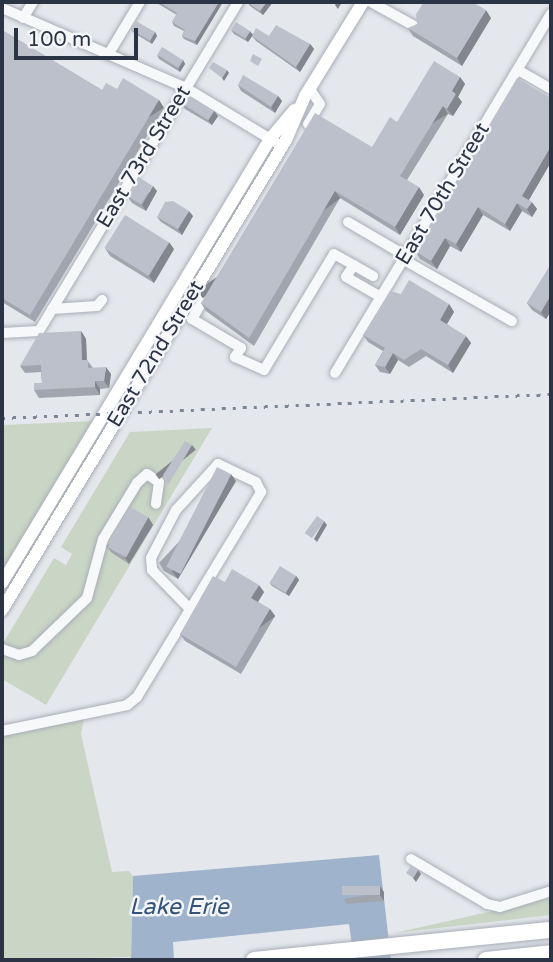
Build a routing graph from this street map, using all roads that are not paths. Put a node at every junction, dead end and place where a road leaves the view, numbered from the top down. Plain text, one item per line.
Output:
1 (33, 2) edge
2 (139, 2) edge
3 (238, 2) edge
4 (363, 2) edge
5 (371, 2) edge
6 (2, 8) edge
7 (551, 15) edge
8 (23, 18) junction
9 (416, 27) edge
10 (108, 55) junction
11 (518, 70) junction
12 (186, 88) junction
13 (551, 89) edge
14 (308, 92) junction
15 (270, 139) junction
16 (282, 147) junction
17 (348, 222) dead end
18 (405, 258) junction
19 (354, 265) junction
20 (373, 276) dead end
21 (381, 297) junction
22 (102, 300) dead end
23 (51, 311) junction
24 (512, 321) dead end
25 (2, 333) edge
26 (335, 373) dead end
27 (156, 504) dead end
28 (2, 583) edge
29 (190, 609) junction
30 (2, 610) edge
31 (2, 649) edge
32 (2, 731) edge
33 (411, 859) dead end
34 (551, 891) edge
35 (551, 930) edge
36 (551, 953) edge
37 (260, 960) edge
38 (486, 960) edge

1 - 8 street
2 - 10 street
3 - 12 street, East 73rd Street
4 - 14 main road, East 72nd Street
5 - 9 street
6 - 8 street
7 - 11 street, East 70th Street
8 - 10 street
10 - 12 street
11 - 13 street
11 - 18 street, East 70th Street
12 - 15 street
12 - 23 street, East 73rd Street
14 - 15 main road, East 72nd Street
14 - 16 main road, East 72nd Street
14 - 19 street
15 - 16 street
15 - 28 main road, East 72nd Street
16 - 30 main road, East 72nd Street
17 - 18 street
18 - 21 street, East 70th Street
18 - 24 street
19 - 20 street
19 - 21 street
21 - 26 street, East 70th Street
22 - 23 street
23 - 25 street
27 - 31 street
29 - 29 street
29 - 32 street
33 - 34 street
35 - 37 highway
36 - 38 highway

